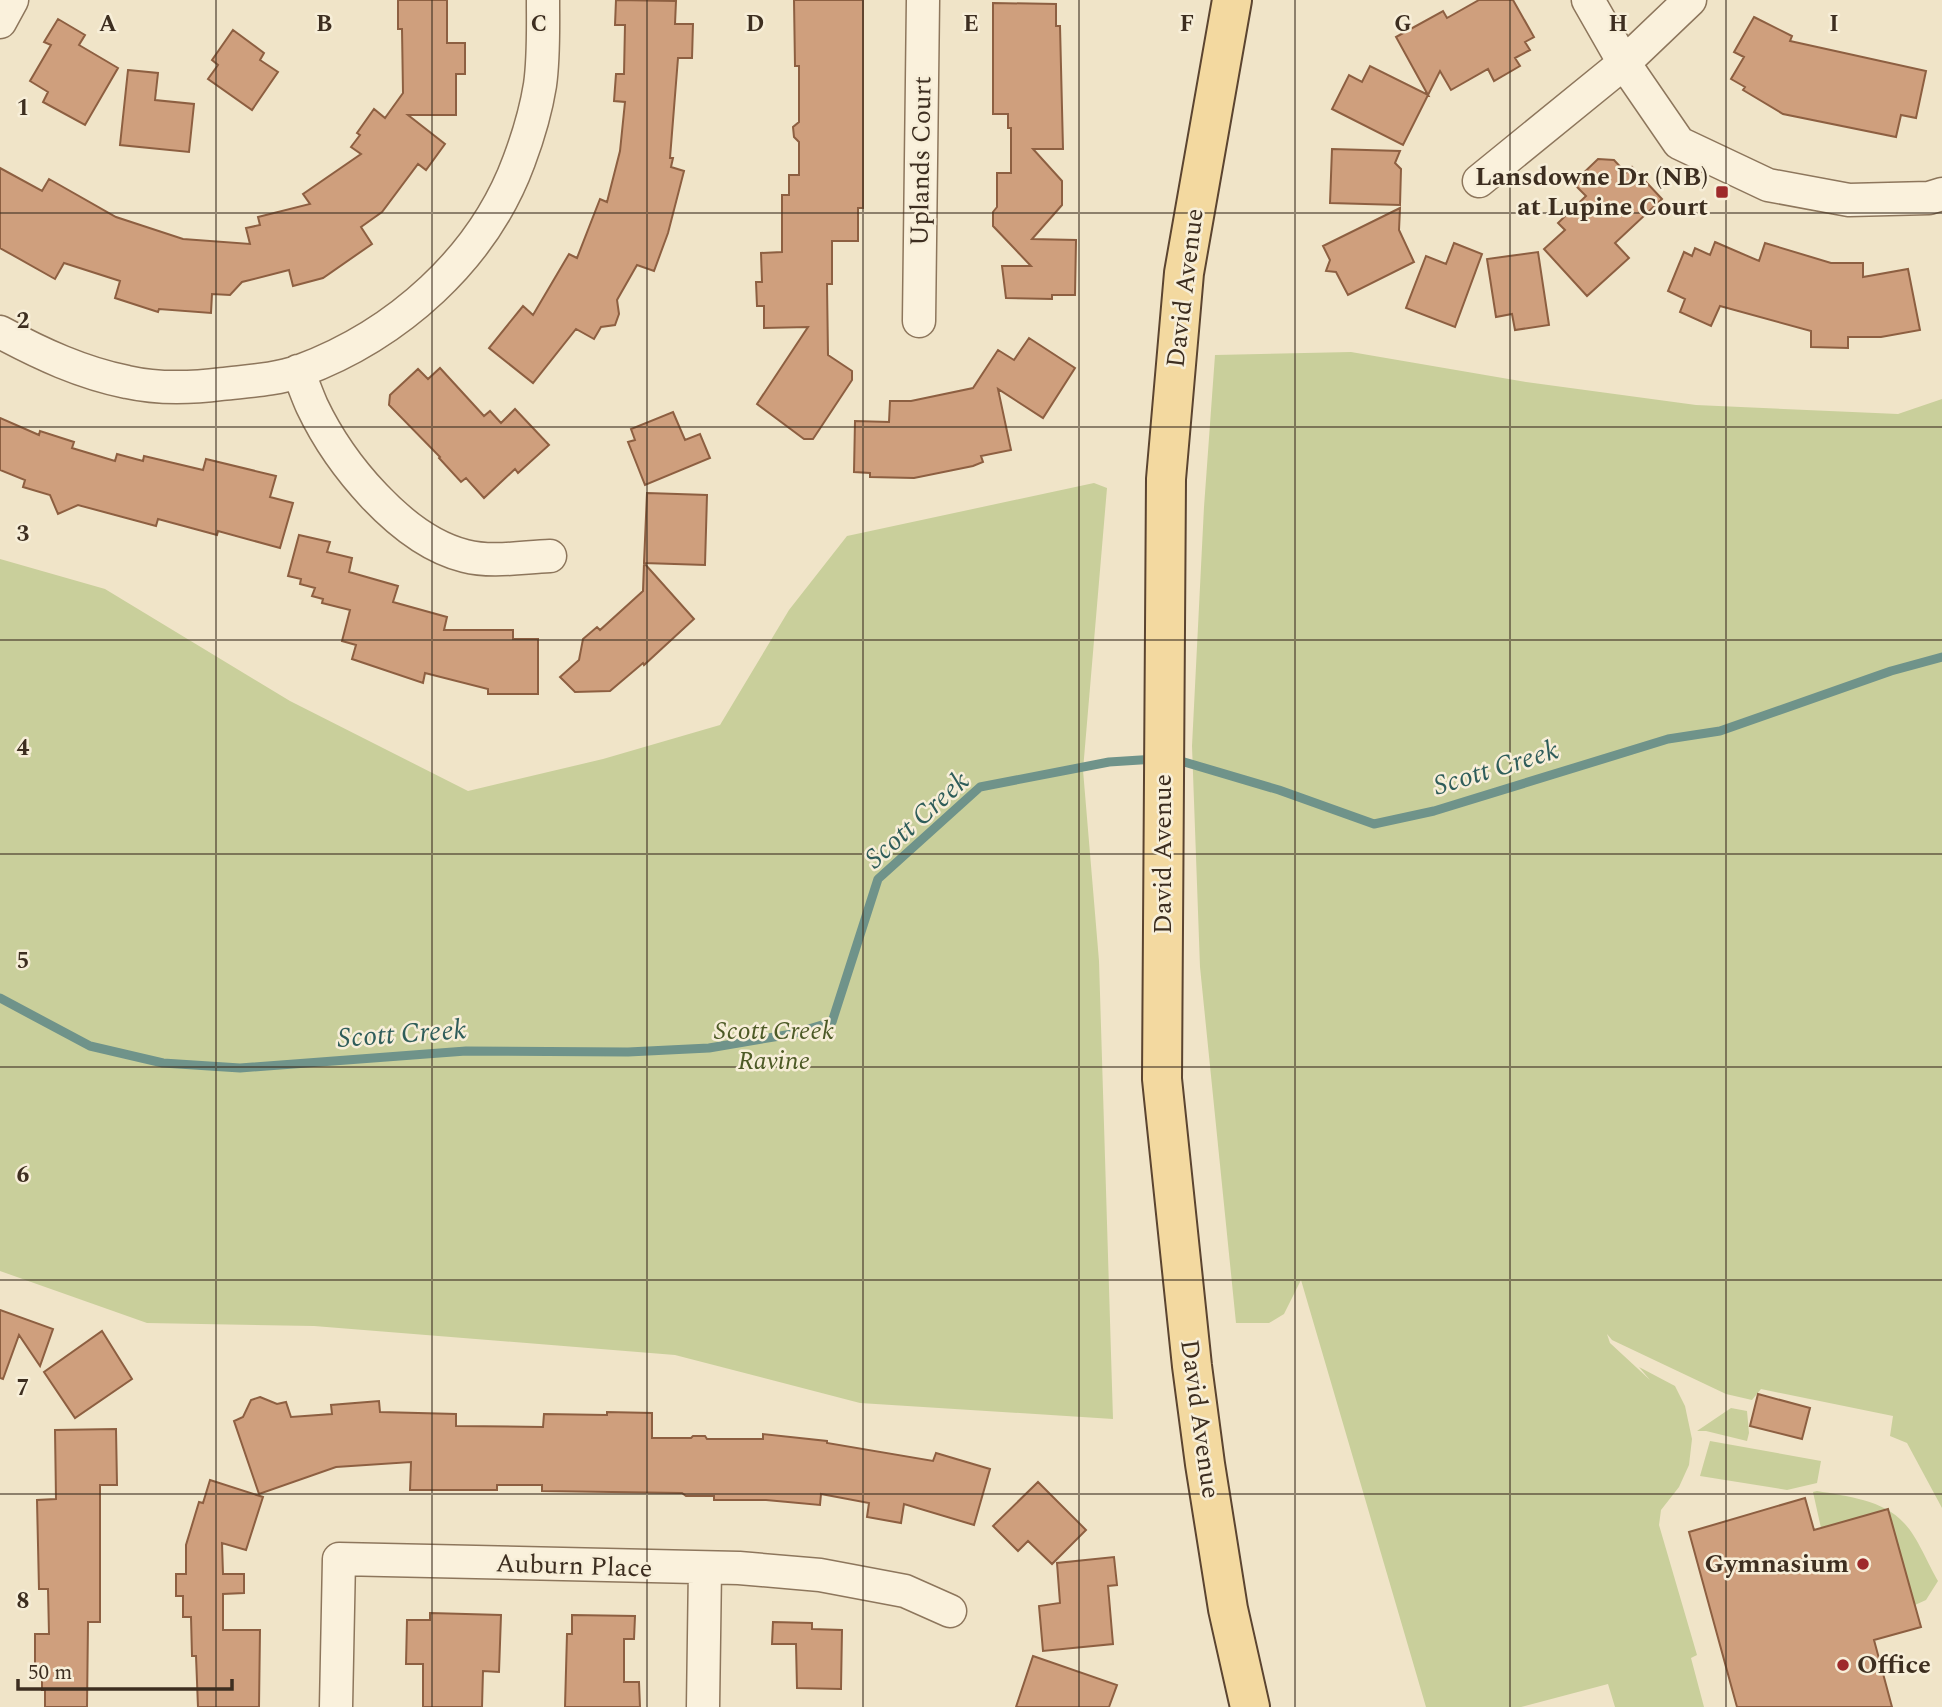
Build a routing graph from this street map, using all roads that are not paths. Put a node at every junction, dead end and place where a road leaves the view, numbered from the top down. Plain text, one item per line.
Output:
1 (12, 0) edge
2 (543, 0) edge
3 (923, 0) edge
4 (1232, 0) edge
5 (1588, 0) edge
6 (1690, 0) edge
7 (0, 22) edge
8 (1624, 63) junction
9 (1479, 181) dead end
10 (1942, 194) edge
11 (919, 321) dead end
12 (0, 332) edge
13 (298, 371) junction
14 (550, 556) dead end
15 (705, 1568) junction
16 (950, 1611) dead end
17 (336, 1707) edge
18 (704, 1707) edge
19 (1250, 1707) edge

1 - 7 street
2 - 13 street
3 - 11 street, Uplands Court
4 - 19 main road, David Avenue
5 - 8 street
6 - 8 street
8 - 9 street
8 - 10 street
12 - 13 street
13 - 14 street
15 - 16 street, Auburn Place
15 - 17 street, Auburn Place
15 - 18 street

